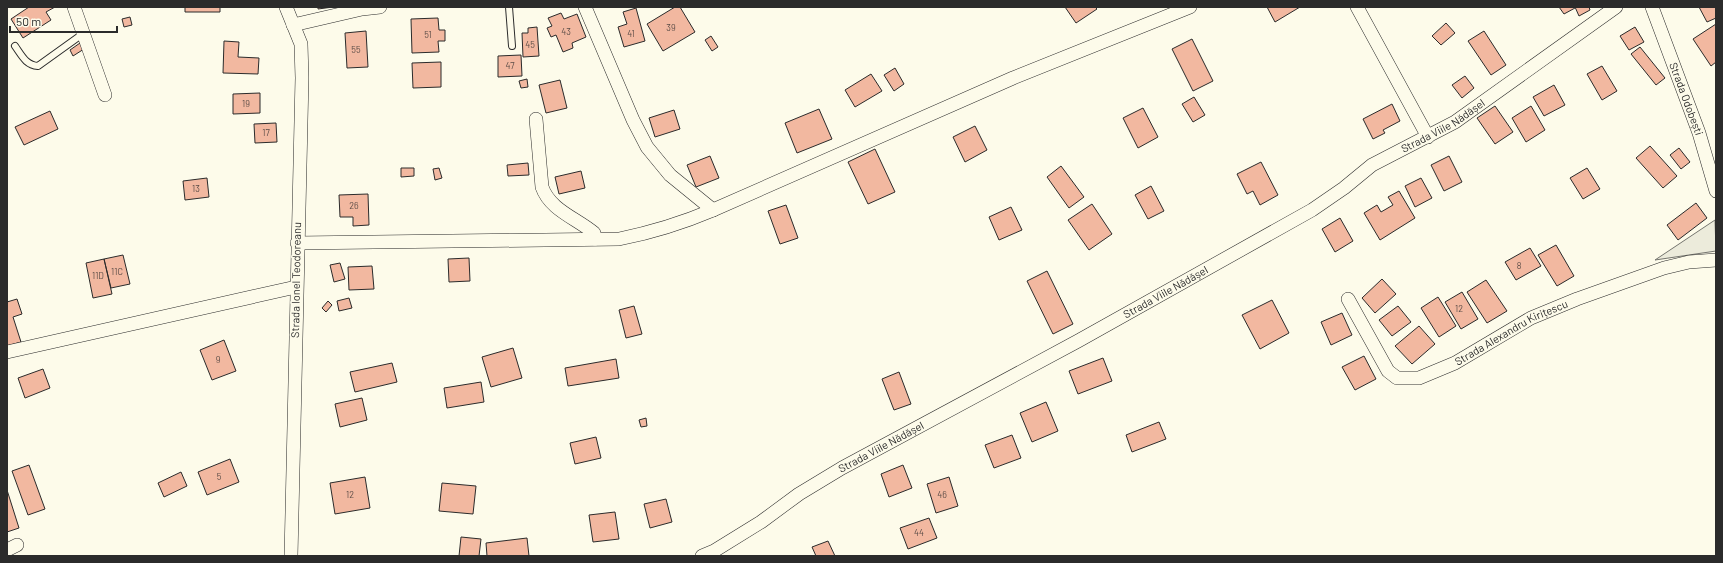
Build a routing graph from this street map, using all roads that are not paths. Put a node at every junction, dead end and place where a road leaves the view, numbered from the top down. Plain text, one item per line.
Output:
1 (74, 7) edge
2 (286, 7) edge
3 (380, 7) edge
4 (509, 7) edge
5 (586, 7) edge
6 (1190, 7) edge
7 (1356, 7) edge
8 (1616, 7) edge
9 (1652, 7) edge
10 (293, 25) junction
11 (84, 33) junction
12 (15, 46) dead end
13 (512, 46) dead end
14 (105, 95) dead end
15 (536, 119) dead end
16 (1428, 137) junction
17 (1716, 191) edge
18 (713, 210) junction
19 (595, 239) junction
20 (297, 244) junction
21 (1716, 260) edge
22 (296, 287) junction
23 (1348, 299) dead end
24 (7, 352) edge
25 (290, 556) edge
26 (702, 556) edge

1 - 11 street
2 - 10 street, Strada Ionel Teodoreanu
3 - 10 street
4 - 13 lane
5 - 18 street
6 - 18 street
7 - 16 street
8 - 16 street, Strada Viile Nădășel
9 - 17 street, Strada Odobești
10 - 20 street, Strada Ionel Teodoreanu
11 - 12 lane
11 - 14 street
15 - 19 street
16 - 26 street, Strada Viile Nădășel
18 - 19 street
19 - 20 street
20 - 22 street, Strada Ionel Teodoreanu
21 - 23 street, Strada Alexandru Kirițescu
22 - 24 street
22 - 25 street, Strada Ionel Teodoreanu

